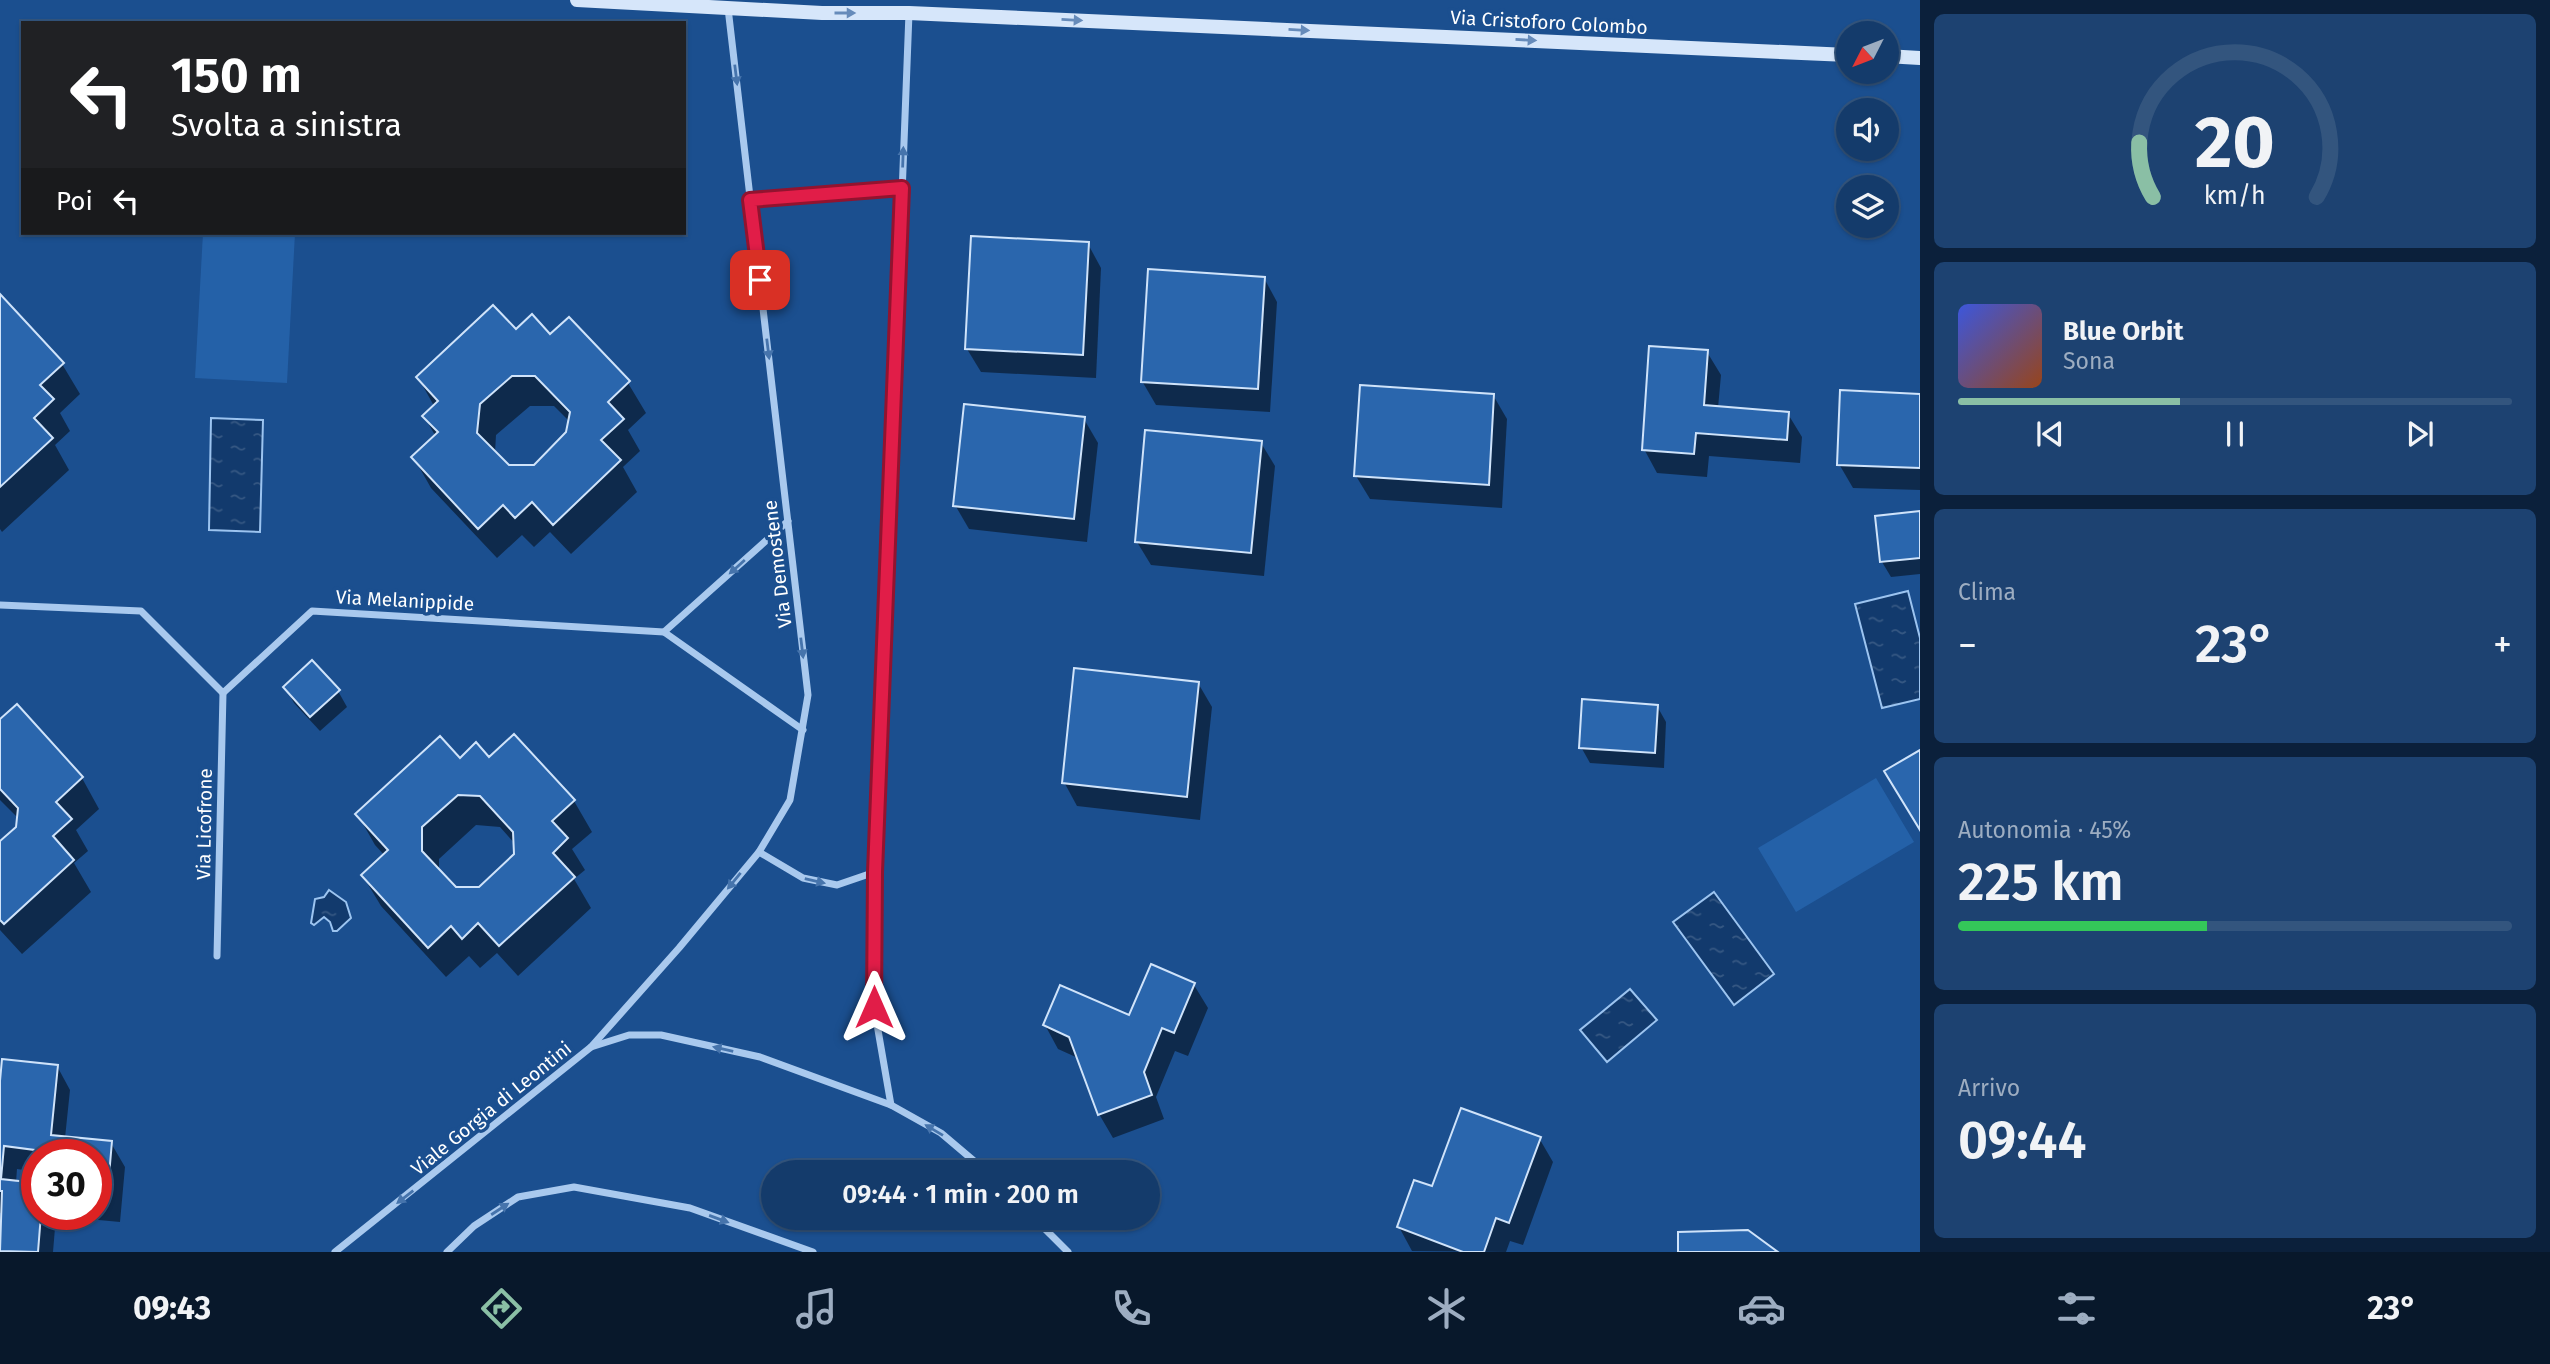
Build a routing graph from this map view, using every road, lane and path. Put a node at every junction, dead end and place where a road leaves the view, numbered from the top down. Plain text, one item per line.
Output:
1 (577, 0) edge
2 (727, 7) junction
3 (909, 13) junction
4 (1836, 54) edge
5 (1899, 57) edge
6 (1920, 58) edge
7 (902, 188) junction
8 (750, 200) junction
9 (788, 522) junction
10 (0, 606) edge
11 (664, 632) junction
12 (223, 693) junction
13 (803, 730) junction
14 (759, 852) junction
15 (875, 872) junction
16 (217, 956) dead end
17 (591, 1047) junction
18 (891, 1105) junction
19 (973, 1160) edge
20 (1046, 1230) edge
21 (335, 1252) edge
22 (447, 1252) edge
23 (813, 1252) edge
24 (1068, 1252) edge

1 - 2 street, Via Cristoforo Colombo
2 -> 3 street, Via Cristoforo Colombo
2 -> 8 street, Via Demostene
3 -> 4 street, Via Cristoforo Colombo
7 -> 3 street
5 - 6 street
7 - 8 street
7 - 15 street
8 -> 9 street, Via Demostene
9 -> 11 street
9 -> 13 street, Via Demostene
10 - 12 street
11 - 12 street, Via Melanippide
11 - 13 street
12 - 16 street, Via Licofrone
13 - 14 street, Via Demostene
14 -> 15 street
14 -> 17 street, Via Demostene
15 - 18 street
18 -> 17 street, Viale Gorgia di Leontini
17 -> 21 street, Viale Gorgia di Leontini
19 -> 18 street, Viale Gorgia di Leontini
20 - 24 street
22 -> 23 street

